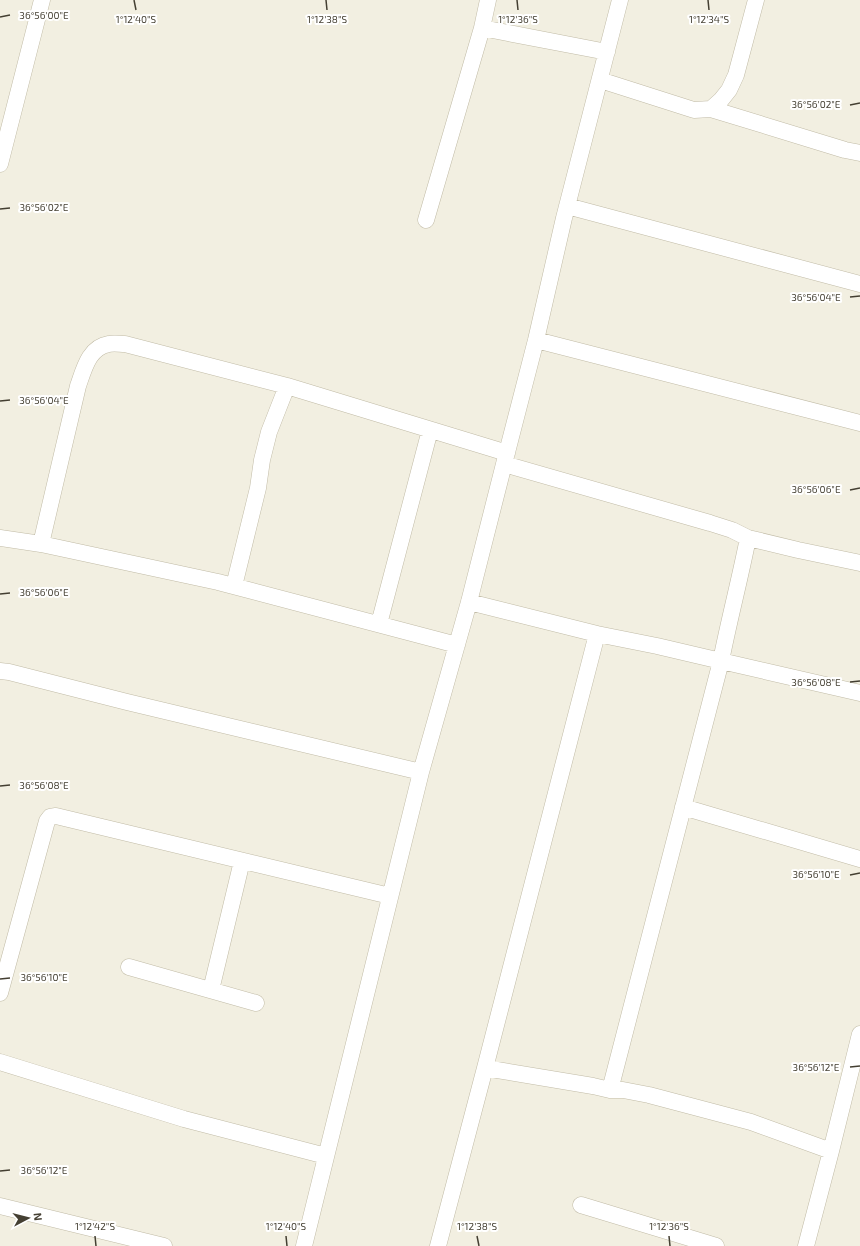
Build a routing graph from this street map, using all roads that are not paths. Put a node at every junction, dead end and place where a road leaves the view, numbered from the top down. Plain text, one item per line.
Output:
1 (42, 0) edge
2 (488, 0) edge
3 (620, 0) edge
4 (756, 0) edge
5 (482, 28) junction
6 (607, 52) junction
7 (600, 80) junction
8 (711, 109) junction
9 (860, 153) edge
10 (0, 164) edge
11 (567, 206) junction
12 (426, 220) dead end
13 (860, 284) edge
14 (536, 340) junction
15 (287, 386) junction
16 (860, 423) edge
17 (430, 430) junction
18 (506, 459) junction
19 (0, 538) edge
20 (748, 538) junction
21 (41, 544) junction
22 (860, 563) edge
23 (234, 586) junction
24 (469, 602) junction
25 (379, 624) junction
26 (597, 634) junction
27 (457, 645) junction
28 (721, 661) junction
29 (0, 671) edge
30 (860, 693) edge
31 (421, 772) junction
32 (683, 807) junction
33 (860, 858) edge
34 (242, 861) junction
35 (390, 896) junction
36 (130, 967) dead end
37 (212, 990) junction
38 (0, 993) edge
39 (256, 1003) dead end
40 (860, 1034) edge
41 (0, 1062) edge
42 (485, 1068) junction
43 (610, 1090) junction
44 (831, 1150) junction
45 (326, 1156) junction
46 (581, 1205) dead end
47 (0, 1206) edge
48 (164, 1246) edge
49 (304, 1246) edge
50 (438, 1246) edge
51 (716, 1246) edge
52 (806, 1246) edge

1 - 10 street
2 - 5 street
3 - 6 street
4 - 8 street
5 - 6 street
5 - 12 street
6 - 7 street
7 - 8 street
7 - 11 street
8 - 9 street
11 - 13 street
11 - 14 street
14 - 16 street
14 - 18 street
15 - 17 street
15 - 21 street
15 - 23 street
17 - 18 street
17 - 25 street
18 - 20 street
18 - 24 street
19 - 21 street
20 - 22 street
20 - 28 street
21 - 23 street
23 - 25 street
24 - 26 street
24 - 27 street
25 - 27 street
26 - 28 street
26 - 42 street
27 - 31 street
28 - 30 street
28 - 32 street
29 - 31 street
31 - 35 street
32 - 33 street
32 - 43 street
34 - 35 street
34 - 37 street
34 - 38 street
35 - 45 street
36 - 37 street
37 - 39 street
40 - 44 street
41 - 45 street
42 - 43 street
42 - 50 street
43 - 44 street
44 - 52 street
45 - 49 street
46 - 51 street
47 - 48 street

